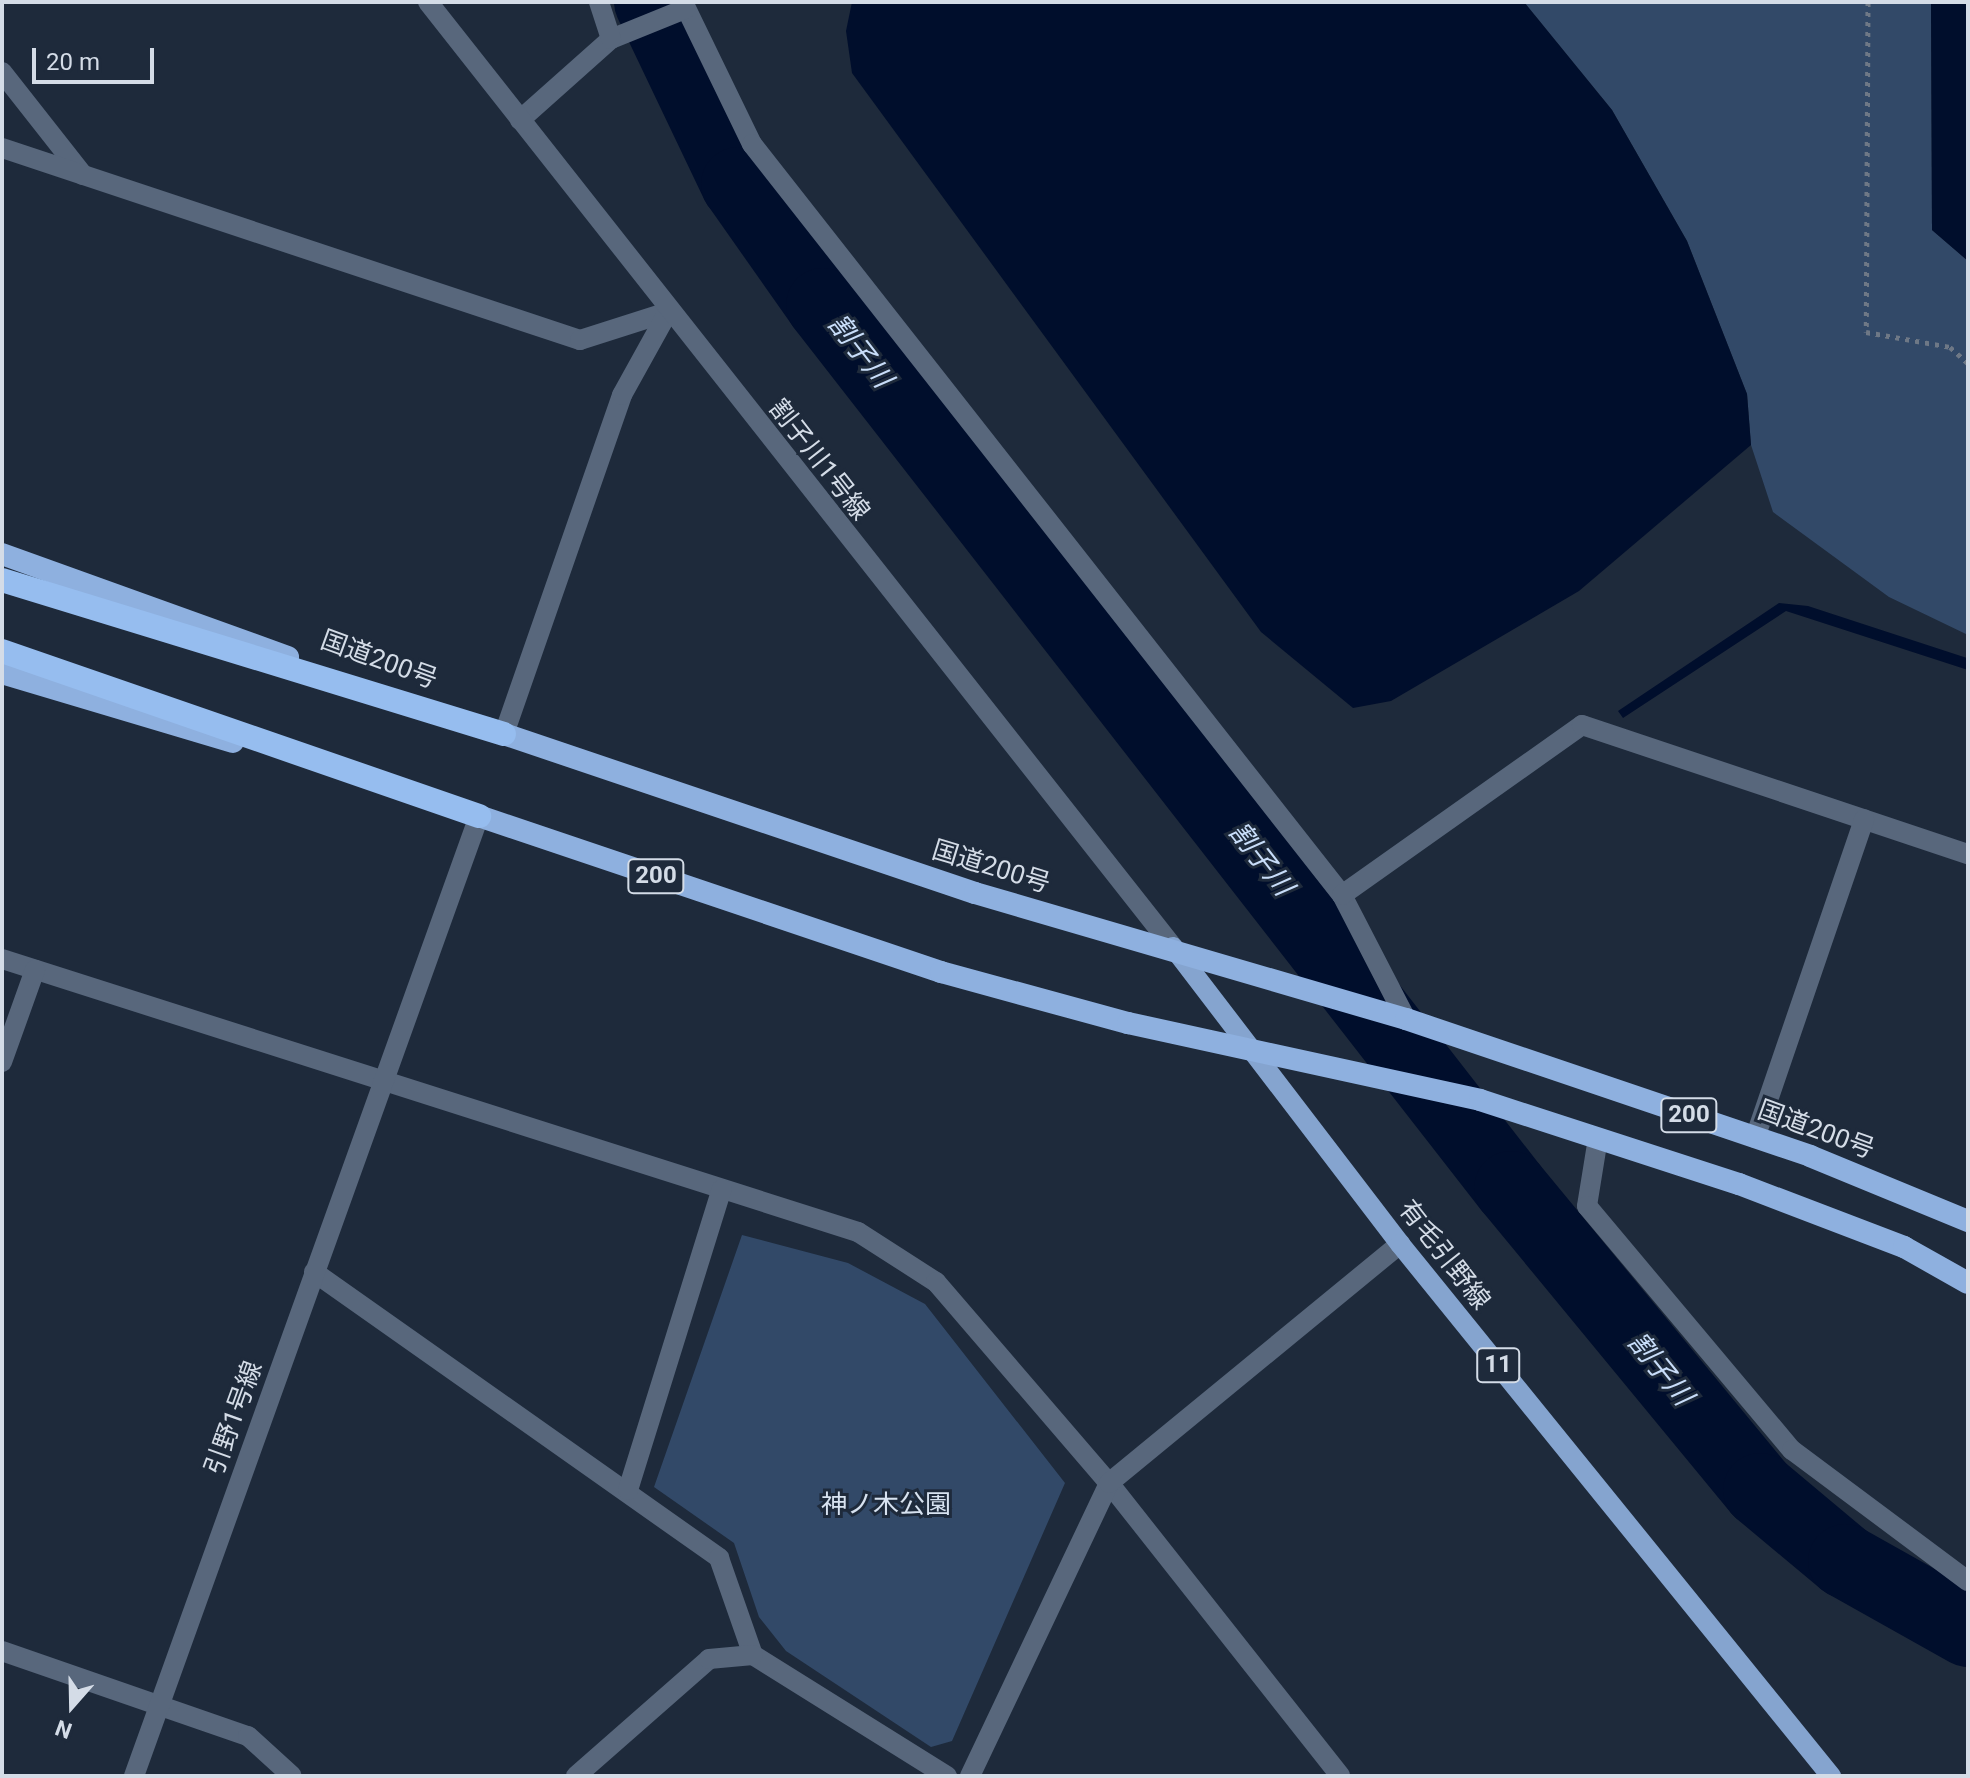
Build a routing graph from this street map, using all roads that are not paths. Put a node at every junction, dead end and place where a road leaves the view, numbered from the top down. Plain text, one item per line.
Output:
1 (428, 2) edge
2 (599, 2) edge
3 (678, 9) edge
4 (620, 35) junction
5 (2, 72) edge
6 (520, 120) junction
7 (2, 148) edge
8 (83, 175) junction
9 (668, 312) junction
10 (2, 554) edge
11 (2, 580) edge
12 (2, 651) edge
13 (2, 673) edge
14 (504, 734) junction
15 (479, 816) junction
16 (1864, 819) junction
17 (1968, 854) edge
18 (1342, 895) junction
19 (1173, 947) junction
20 (2, 959) edge
21 (35, 970) junction
22 (1406, 1019) junction
23 (1252, 1046) junction
24 (2, 1062) edge
25 (385, 1079) junction
26 (1598, 1138) junction
27 (1755, 1138) junction
28 (722, 1189) junction
29 (1968, 1221) edge
30 (1400, 1244) junction
31 (314, 1272) junction
32 (1968, 1283) edge
33 (1109, 1483) junction
34 (628, 1490) junction
35 (1968, 1581) edge
36 (2, 1651) edge
37 (753, 1655) junction
38 (159, 1708) junction
39 (134, 1776) edge
40 (292, 1776) edge
41 (576, 1776) edge
42 (947, 1776) edge
43 (970, 1776) edge
44 (1340, 1776) edge
45 (1831, 1776) edge

1 - 6 street, 割子川1号線
2 - 4 street
3 - 4 street
3 - 18 street
4 - 6 street
5 - 8 street
6 - 9 street, 割子川1号線
7 - 8 street
8 - 9 street
9 - 14 street
9 - 19 street, 割子川1号線
10 - 14 highway, 国道200号 / 200
11 - 14 highway
12 - 15 highway, 200
13 - 15 highway, 200
14 - 19 highway, 国道200号 / 200
15 - 23 highway, 200
15 - 25 street, 引野1号線
16 - 17 street
16 - 18 street
16 - 27 street
18 - 22 street
19 - 22 highway, 国道200号 / 200
19 - 23 main road, 有毛引野線 / 11
20 - 21 street
21 - 24 street
21 - 25 street
22 - 27 highway, 国道200号 / 200
23 - 26 highway, 200
23 - 30 main road, 有毛引野線 / 11
25 - 28 street
25 - 31 street, 引野1号線
26 - 32 highway, 200
26 - 35 street
27 - 29 highway, 国道200号 / 200
28 - 33 street
28 - 34 street
30 - 33 street
30 - 45 main road, 有毛引野線 / 11
31 - 34 street
31 - 38 street, 引野1号線
33 - 43 street
33 - 44 street
34 - 37 street
36 - 38 street
37 - 41 street
37 - 42 street
38 - 39 street, 引野1号線
38 - 40 street

